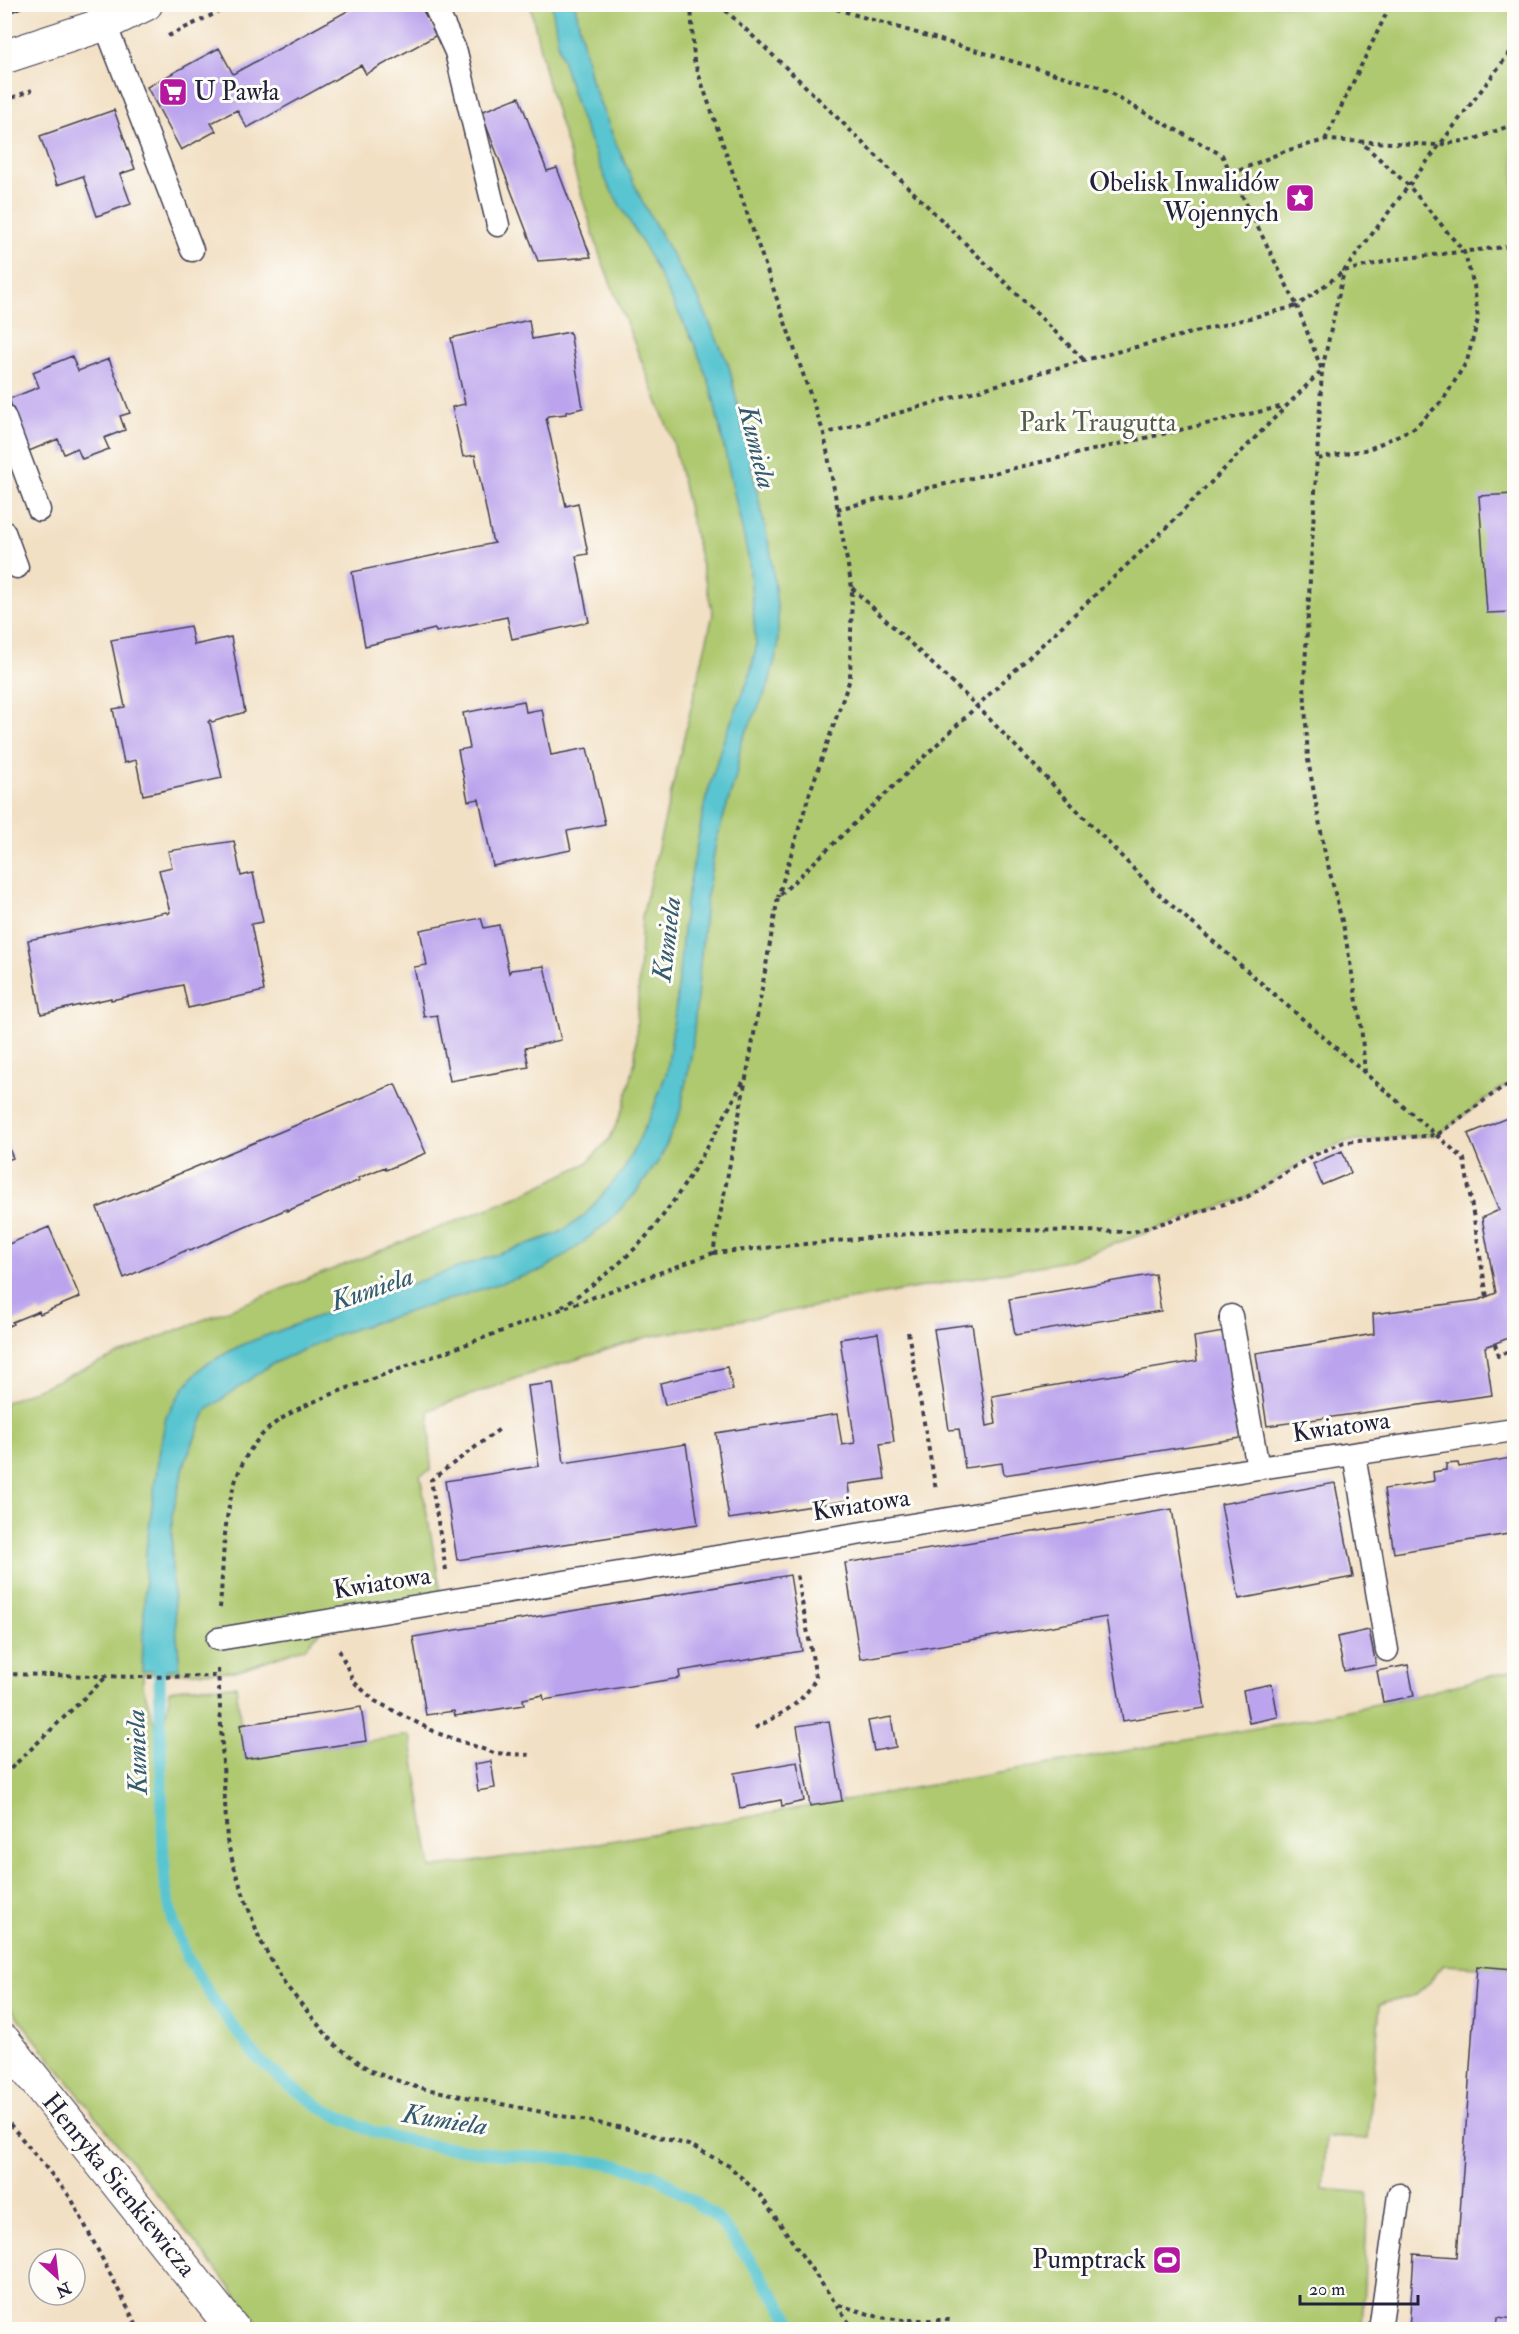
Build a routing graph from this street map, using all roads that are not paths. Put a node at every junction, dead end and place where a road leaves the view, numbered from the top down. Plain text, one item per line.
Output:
1 (146, 4) edge
2 (434, 4) edge
3 (96, 14) edge
4 (4, 57) edge
5 (498, 225) dead end
6 (192, 250) dead end
7 (4, 416) edge
8 (39, 510) dead end
9 (4, 532) edge
10 (17, 567) dead end
11 (1231, 1316) dead end
12 (1515, 1430) edge
13 (1354, 1454) junction
14 (1258, 1468) junction
15 (218, 1639) road end
16 (1387, 1650) dead end
17 (4, 2041) edge
18 (1399, 2195) dead end
19 (234, 2330) edge
20 (1380, 2330) edge

1 - 3 street
2 - 5 lane
3 - 4 street
3 - 6 lane
7 - 8 lane
9 - 10 lane
11 - 14 lane
12 - 13 lane, Kwiatowa
13 - 14 lane, Kwiatowa
13 - 16 lane
14 - 15 lane, Kwiatowa
17 - 19 street, Henryka Sienkiewicza
18 - 20 lane

